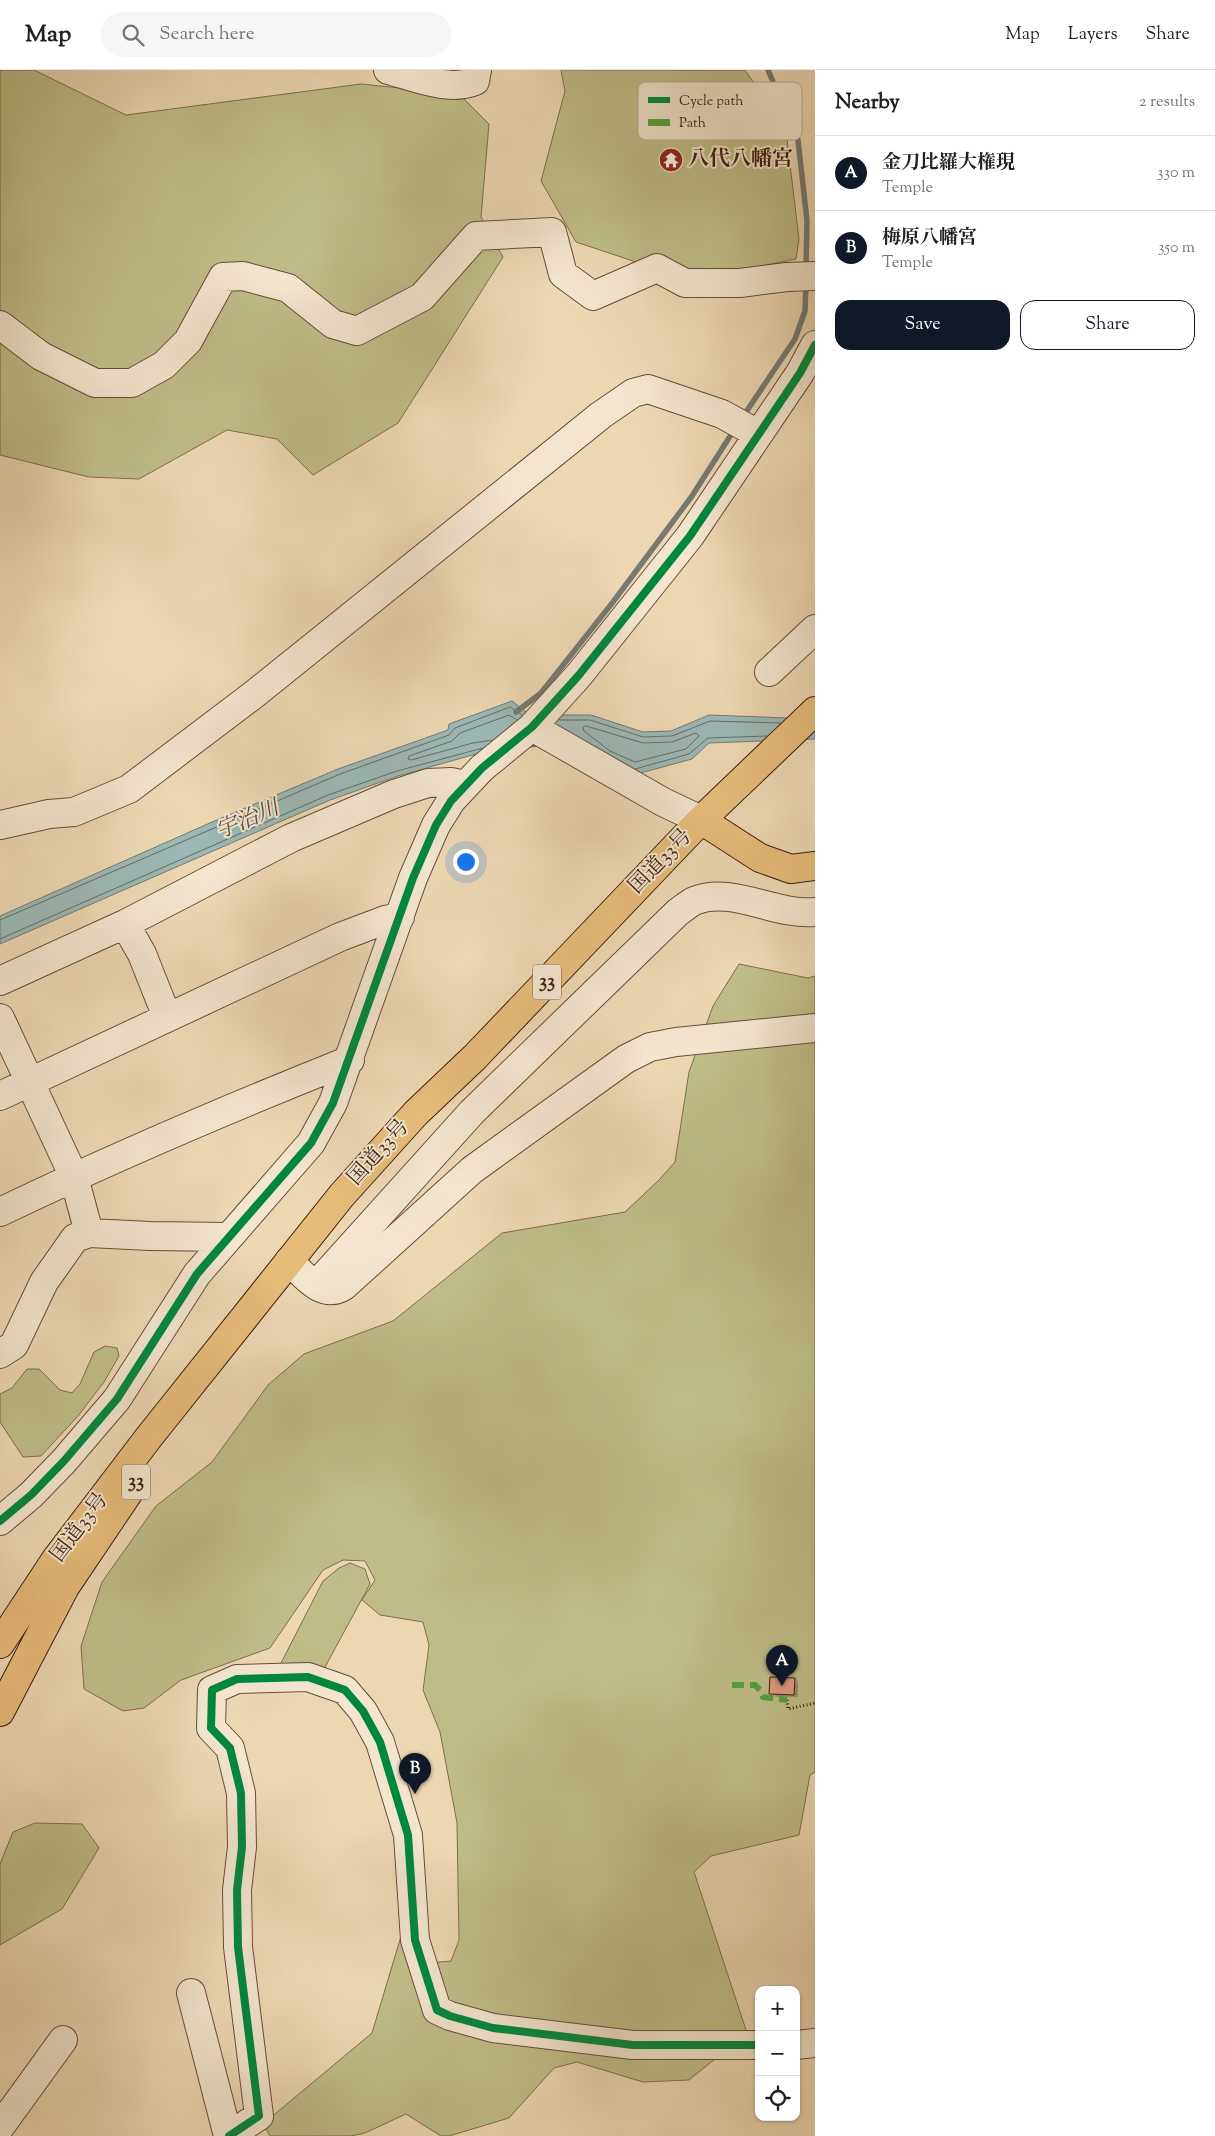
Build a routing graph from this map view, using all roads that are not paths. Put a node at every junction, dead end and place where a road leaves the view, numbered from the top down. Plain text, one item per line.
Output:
1 (388, 70) edge
2 (477, 70) edge
3 (804, 272) edge
4 (0, 325) edge
5 (815, 347) edge
6 (740, 424) junction
7 (815, 629) edge
8 (769, 672) dead end
9 (815, 711) edge
10 (532, 727) junction
11 (465, 785) junction
12 (702, 820) junction
13 (0, 825) edge
14 (815, 866) edge
15 (815, 912) edge
16 (400, 917) junction
17 (125, 924) junction
18 (0, 981) edge
19 (167, 1017) junction
20 (0, 1018) edge
21 (815, 1028) edge
22 (350, 1060) junction
23 (30, 1082) junction
24 (0, 1096) edge
25 (74, 1176) junction
26 (0, 1212) edge
27 (89, 1233) junction
28 (229, 1236) junction
29 (289, 1261) junction
30 (316, 1285) junction
31 (0, 1354) edge
32 (0, 1521) edge
33 (56, 1559) junction
34 (0, 1624) edge
35 (0, 1644) edge
36 (0, 1712) edge
37 (192, 1993) dead end
38 (63, 2040) dead end
39 (815, 2043) edge
40 (755, 2045) edge
41 (800, 2045) edge
42 (0, 2127) edge
43 (229, 2136) edge

1 - 2 street
3 - 4 street
5 - 6 street
6 - 10 street
6 - 13 street
7 - 8 street
9 - 12 highway, 国道33号 / 33
10 - 11 street
10 - 12 street
11 - 16 street
11 - 17 street
12 - 14 highway
12 - 29 highway, 国道33号 / 33
15 - 30 street
16 - 19 street
16 - 22 street
17 - 18 street
17 - 19 street
19 - 23 street
20 - 23 street
21 - 30 street
22 - 25 street
22 - 28 street
23 - 24 street
23 - 25 street
25 - 26 street
25 - 27 street
27 - 28 street
27 - 31 street
28 - 32 street
29 - 30 street
29 - 33 highway, 国道33号 / 33
29 - 36 highway, 33
33 - 34 highway, 33
33 - 35 highway, 国道33号 / 33
37 - 43 street
38 - 42 street
39 - 41 street
40 - 43 street

